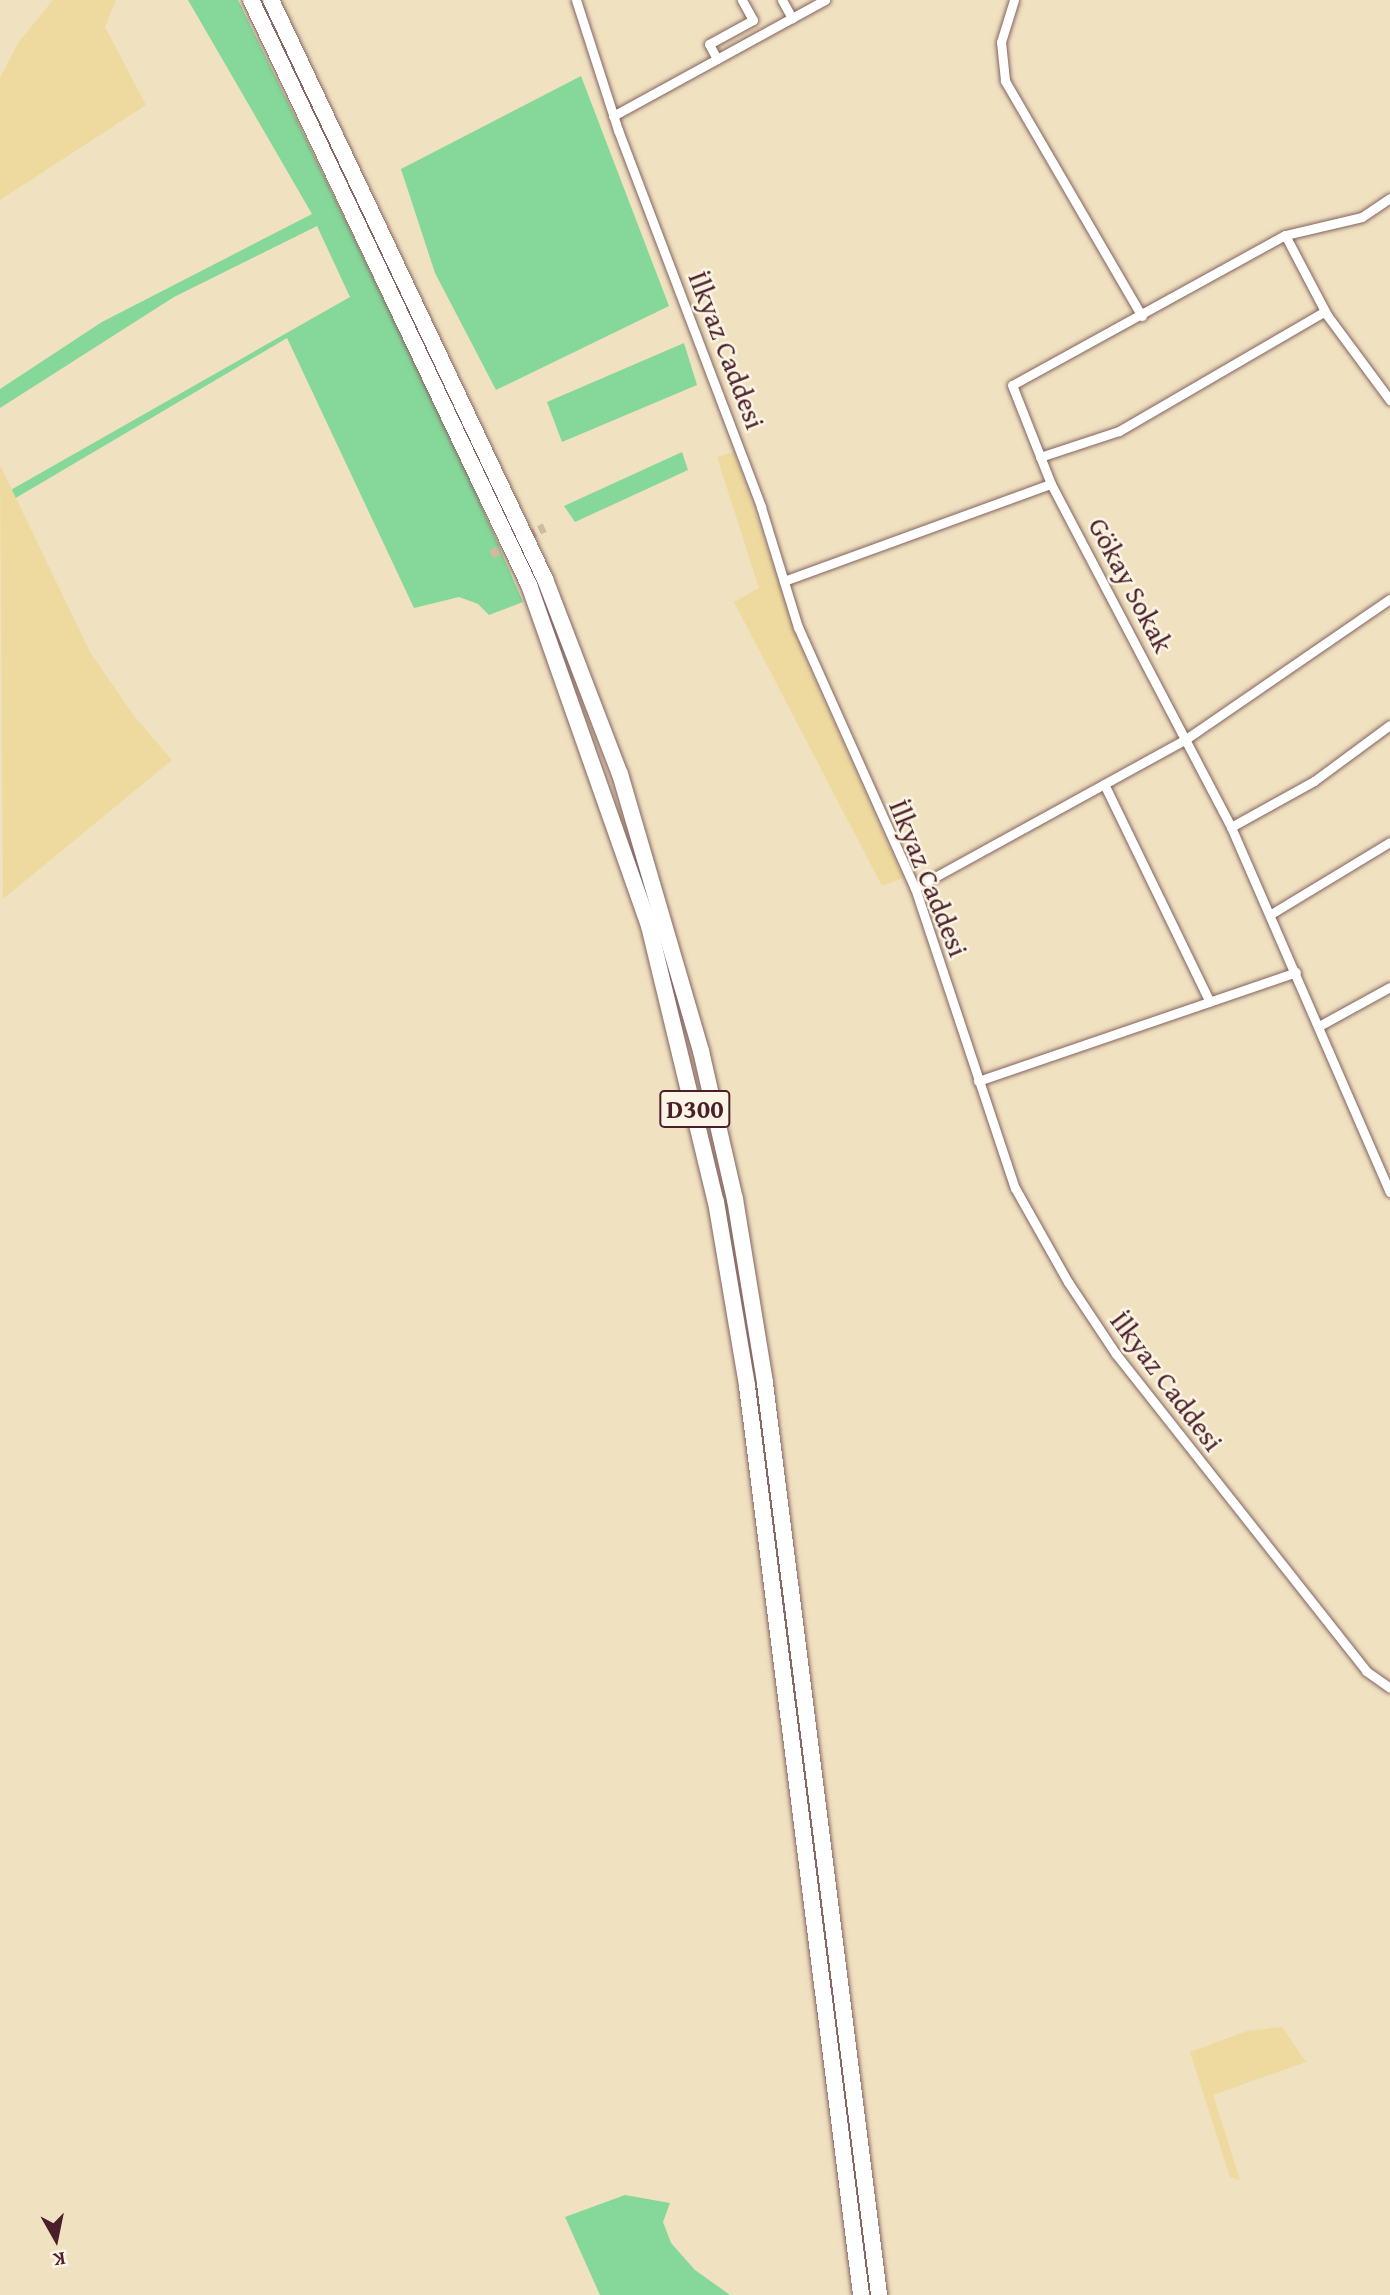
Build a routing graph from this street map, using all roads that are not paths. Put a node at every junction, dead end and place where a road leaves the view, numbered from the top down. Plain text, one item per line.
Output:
1 (251, 0) edge
2 (271, 0) edge
3 (576, 0) edge
4 (742, 0) edge
5 (782, 0) edge
6 (825, 0) edge
7 (1014, 0) edge
8 (792, 18) junction
9 (717, 59) junction
10 (613, 116) junction
11 (1390, 198) edge
12 (1285, 235) junction
13 (1325, 312) junction
14 (1142, 316) junction
15 (1390, 400) edge
16 (1040, 457) junction
17 (1051, 484) junction
18 (784, 581) junction
19 (1390, 599) edge
20 (1390, 725) edge
21 (1186, 738) junction
22 (1104, 784) junction
23 (1231, 827) junction
24 (1390, 842) edge
25 (915, 888) junction
26 (1271, 914) junction
27 (1296, 972) junction
28 (1390, 987) edge
29 (1210, 1002) junction
30 (1319, 1026) junction
31 (978, 1081) junction
32 (1390, 1192) edge
33 (1390, 1688) edge
34 (862, 2295) edge
35 (879, 2295) edge

1 - 34 highway, D300
2 - 35 highway, D300
3 - 10 street, İlkyaz Caddesi
4 - 9 street
5 - 8 street
6 - 8 street
7 - 14 street
8 - 9 street
9 - 10 street
10 - 18 street, İlkyaz Caddesi
11 - 12 street, Gökay Sokak
12 - 13 street
12 - 14 street, Gökay Sokak
13 - 15 street
13 - 16 street
14 - 16 street, Gökay Sokak
16 - 17 street, Gökay Sokak
17 - 18 street
17 - 21 street, Gökay Sokak
18 - 25 street, İlkyaz Caddesi
19 - 21 street
20 - 23 street
21 - 22 street
21 - 23 street, Gökay Sokak
22 - 25 street
22 - 29 street
23 - 26 street, Gökay Sokak
24 - 26 street
25 - 31 street, İlkyaz Caddesi
26 - 27 street, Gökay Sokak
27 - 29 street
27 - 30 street, Gökay Sokak
28 - 30 street
29 - 31 street
30 - 32 street, Gökay Sokak
31 - 33 street, İlkyaz Caddesi

